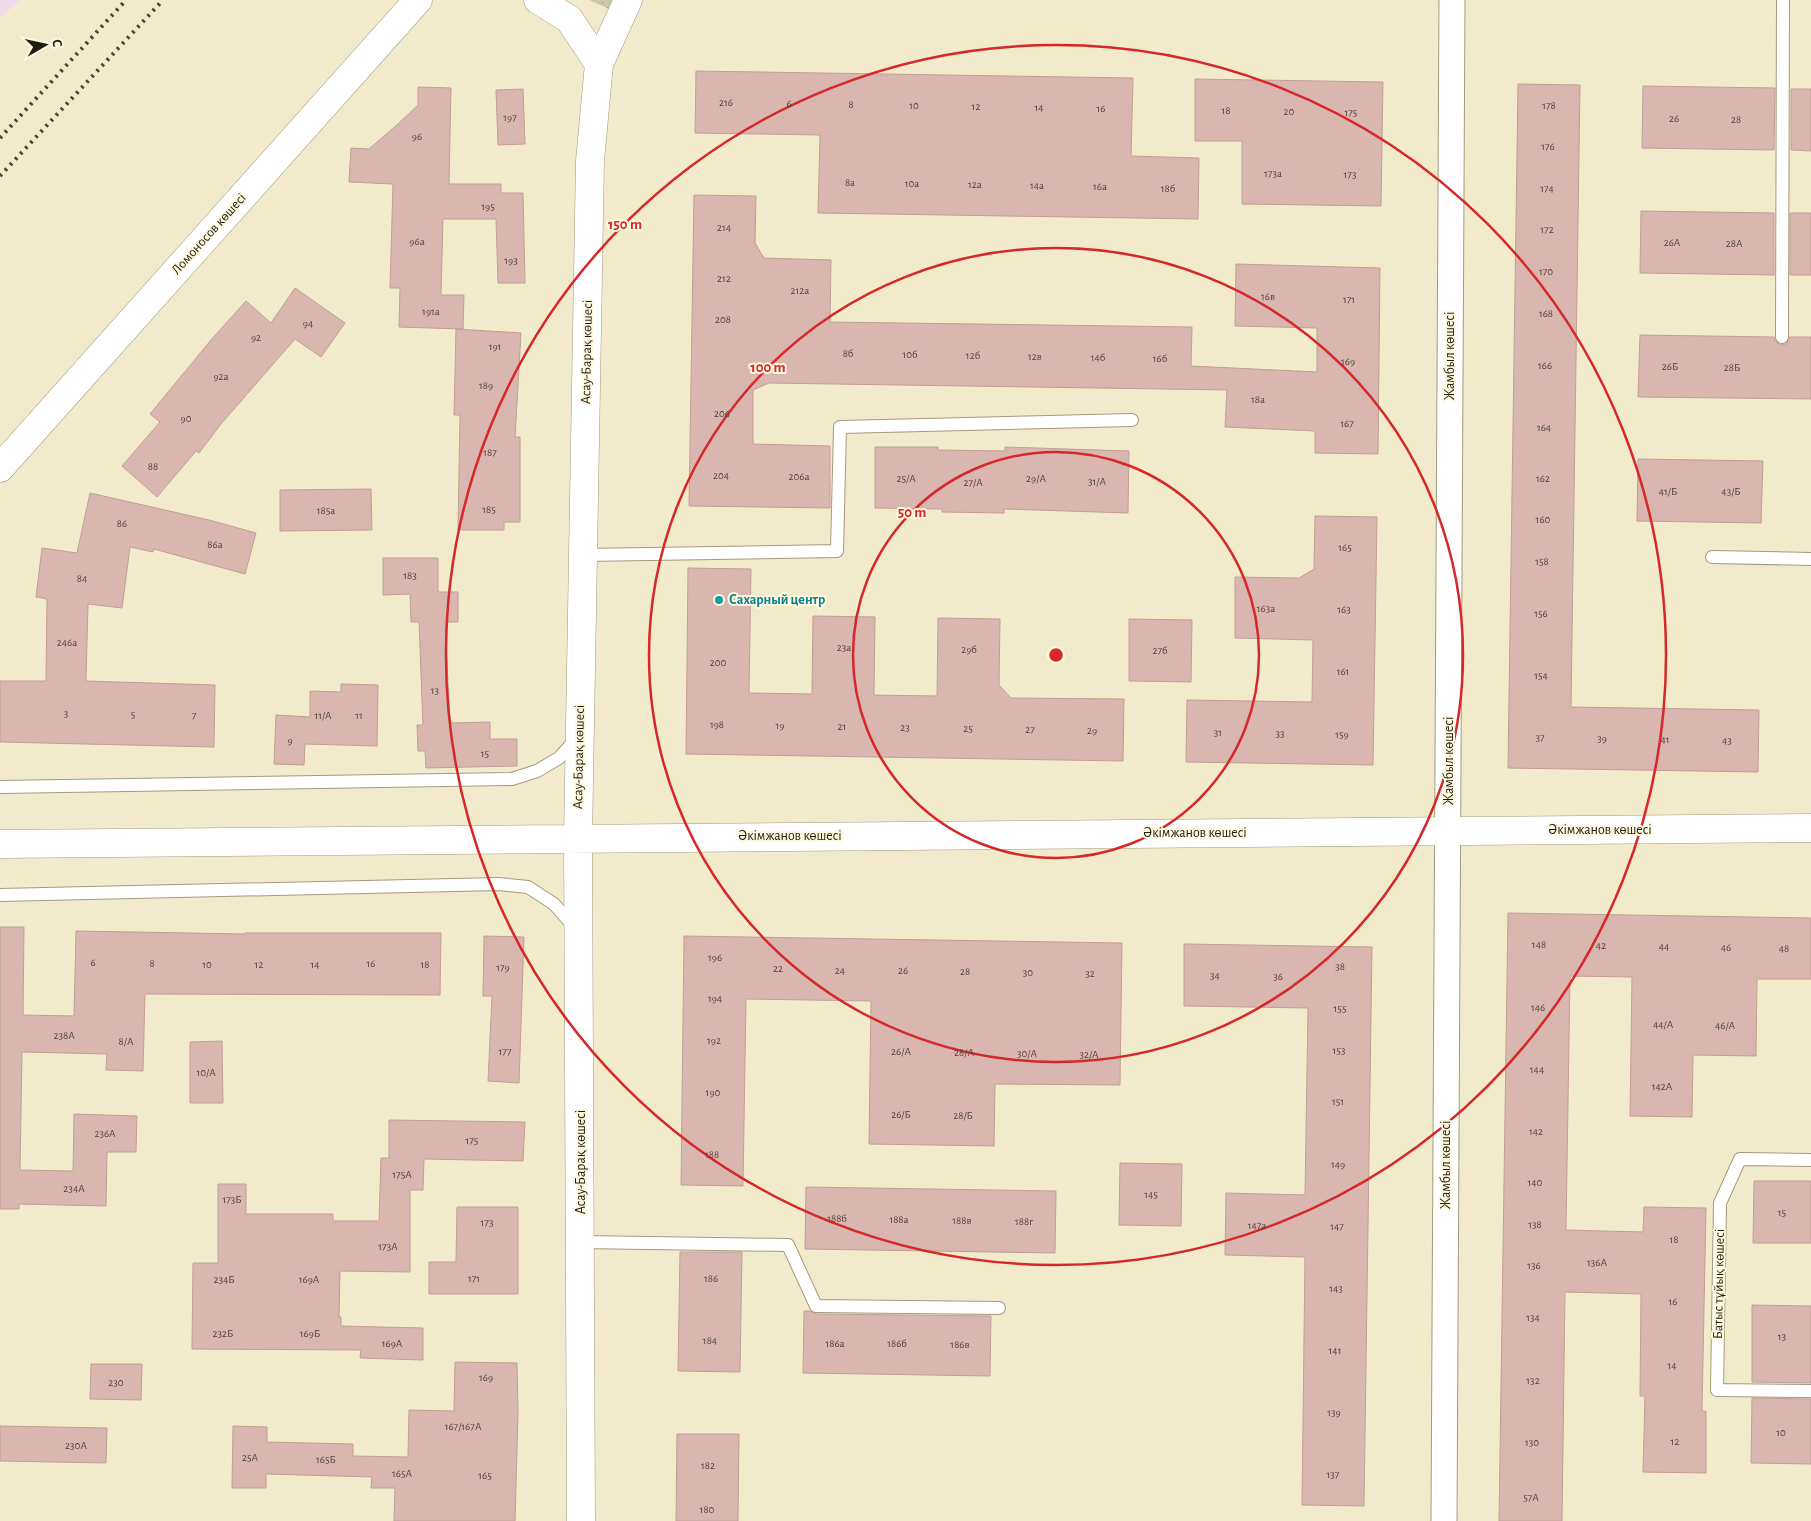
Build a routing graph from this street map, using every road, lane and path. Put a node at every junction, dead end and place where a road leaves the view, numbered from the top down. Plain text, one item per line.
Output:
1 (418, 0) edge
2 (538, 0) edge
3 (628, 0) edge
4 (634, 0) edge
5 (1452, 0) edge
6 (1783, 0) edge
7 (600, 64) junction
8 (1782, 337) dead end
9 (1132, 420) dead end
10 (0, 468) edge
11 (583, 555) junction
12 (1712, 557) dead end
13 (1811, 559) edge
14 (579, 735) junction
15 (0, 787) edge
16 (1811, 828) edge
17 (1448, 831) junction
18 (578, 838) junction
19 (0, 844) edge
20 (0, 895) edge
21 (579, 932) junction
22 (1811, 1160) edge
23 (581, 1242) junction
24 (999, 1308) dead end
25 (1811, 1391) edge
26 (581, 1521) edge
27 (1444, 1521) edge

1 - 10 main road, Ломоносов көшесі
2 - 7 main road
3 - 4 street
3 - 7 main road, Асау-Барақ көшесі
5 - 17 street, Жамбыл көшесі
6 - 8 lane
7 - 11 main road, Асау-Барақ көшесі
9 - 11 lane
11 - 14 main road, Асау-Барақ көшесі
12 - 13 lane
14 - 15 lane
14 - 18 main road, Асау-Барақ көшесі
16 - 17 main road, Әкімжанов көшесі
17 - 18 main road, Әкімжанов көшесі
17 - 27 street, Жамбыл көшесі
18 - 19 main road, Әкімжанов көшесі
18 - 21 main road, Асау-Барақ көшесі
20 - 21 lane
21 - 23 main road, Асау-Барақ көшесі
22 - 25 lane, Батыс тұйық көшесі
23 - 24 lane
23 - 26 main road, Асау-Барақ көшесі

